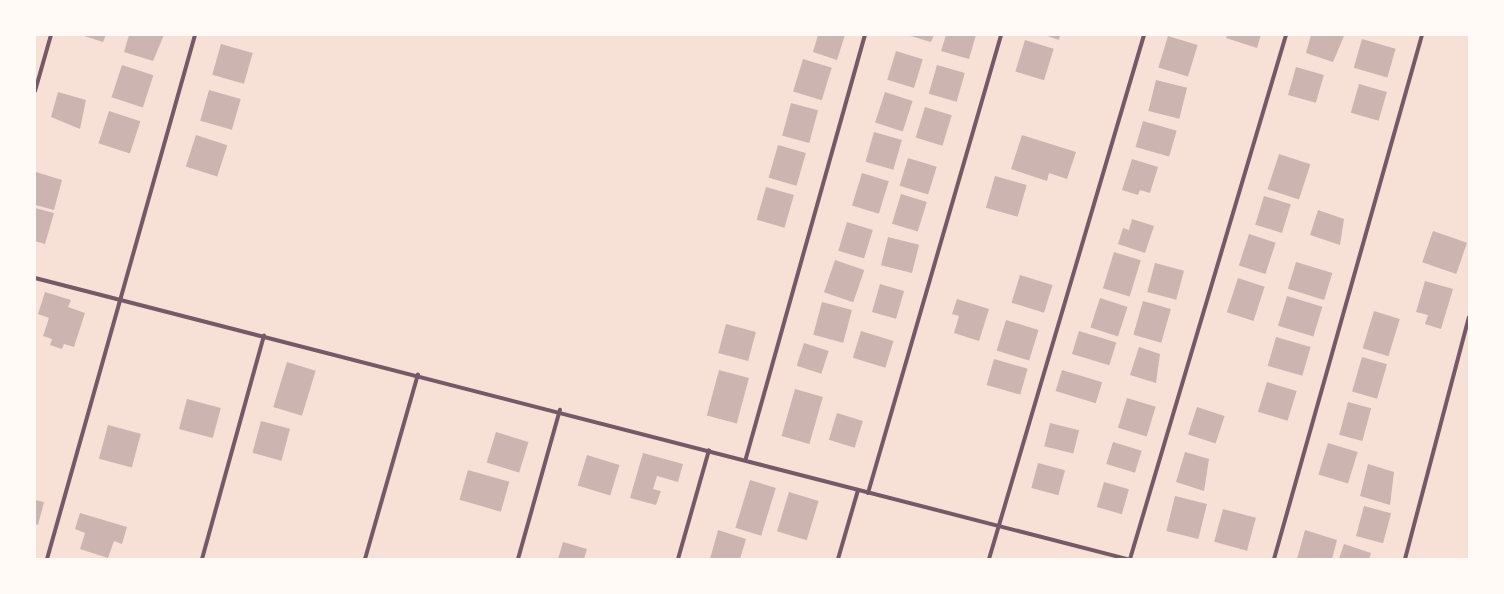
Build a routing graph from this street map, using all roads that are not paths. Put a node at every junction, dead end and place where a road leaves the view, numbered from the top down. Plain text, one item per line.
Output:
1 (51, 35) edge
2 (194, 35) edge
3 (864, 35) edge
4 (1001, 35) edge
5 (1144, 35) edge
6 (1286, 35) edge
7 (1422, 35) edge
8 (35, 91) edge
9 (35, 278) edge
10 (121, 299) junction
11 (1469, 317) edge
12 (264, 335) junction
13 (418, 374) junction
14 (560, 410) junction
15 (709, 450) junction
16 (746, 458) junction
17 (858, 490) junction
18 (868, 493) junction
19 (998, 528) junction
20 (47, 559) edge
21 (202, 559) edge
22 (365, 559) edge
23 (518, 559) edge
24 (678, 559) edge
25 (838, 559) edge
26 (989, 559) edge
27 (1127, 559) edge
28 (1130, 559) edge
29 (1274, 559) edge
30 (1405, 559) edge

1 - 8 street
2 - 10 street
3 - 16 street
4 - 18 street
5 - 19 street
6 - 28 street
7 - 29 street
9 - 10 street
10 - 12 street
10 - 20 street
11 - 30 street
12 - 13 street
12 - 21 street
13 - 14 street
13 - 22 street
14 - 15 street
14 - 23 street
15 - 16 street
15 - 24 street
16 - 17 street
17 - 18 street
17 - 25 street
18 - 19 street
19 - 26 street
19 - 27 street

